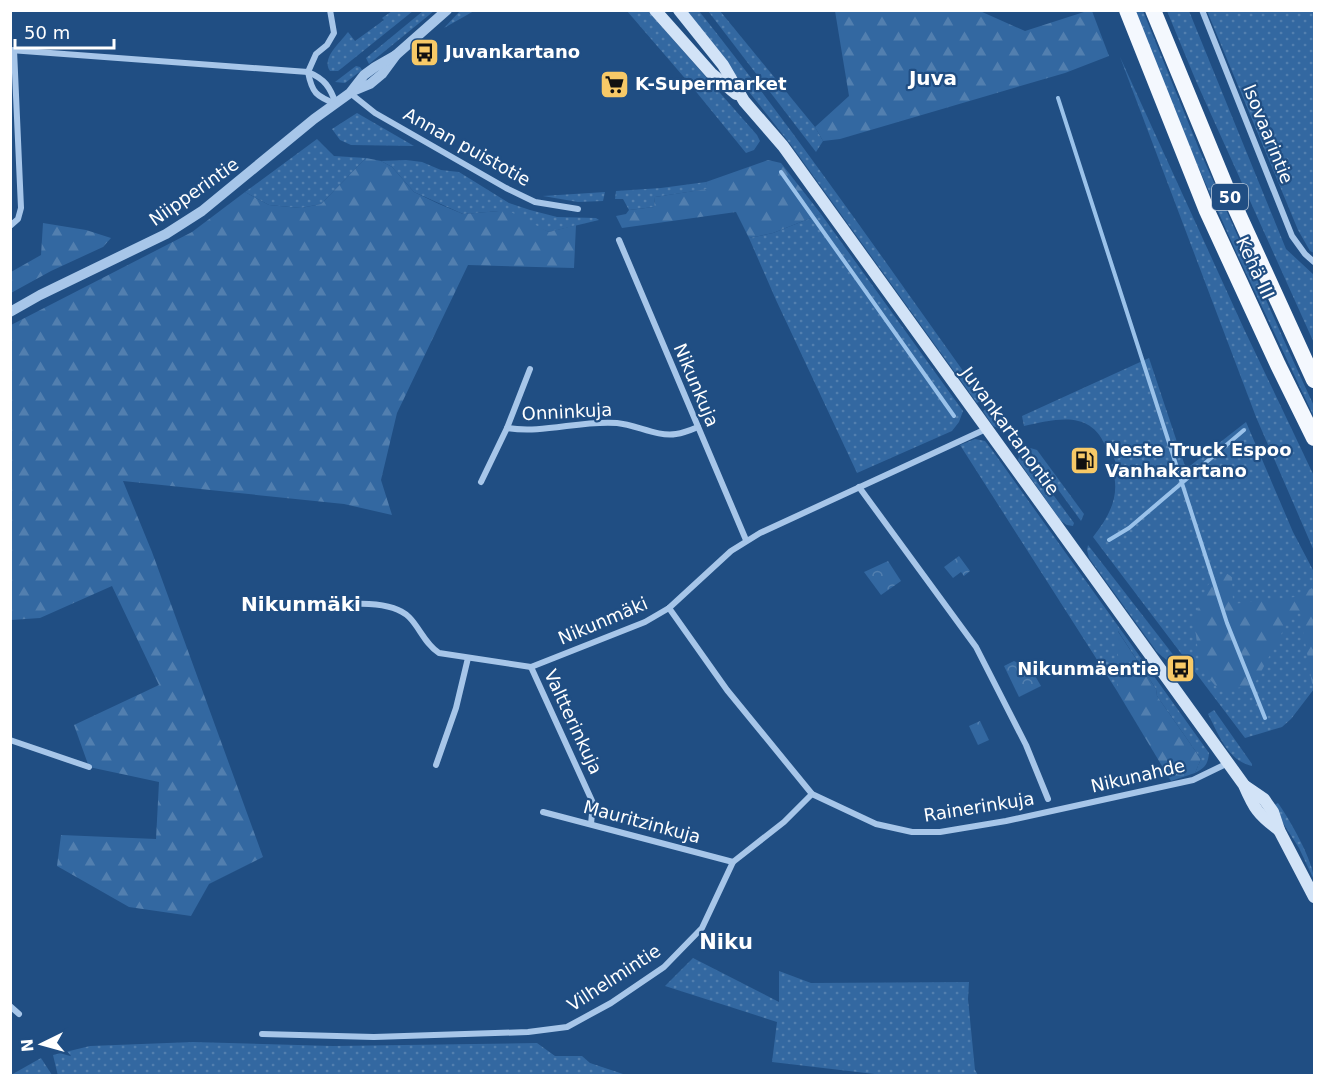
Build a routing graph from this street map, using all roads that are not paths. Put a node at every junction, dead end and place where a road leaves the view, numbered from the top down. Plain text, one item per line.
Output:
1 (330, 10) edge
2 (447, 10) edge
3 (655, 10) edge
4 (679, 10) edge
5 (1127, 10) edge
6 (1153, 10) edge
7 (1202, 10) edge
8 (12, 50) edge
9 (308, 72) junction
10 (350, 93) junction
11 (744, 100) junction
12 (336, 104) junction
13 (578, 209) dead end
14 (10, 226) edge
15 (620, 240) dead end
16 (1314, 262) edge
17 (10, 312) edge
18 (530, 369) dead end
19 (1314, 380) edge
20 (507, 428) junction
21 (698, 428) junction
22 (986, 429) junction
23 (1314, 438) edge
24 (480, 482) dead end
25 (859, 487) junction
26 (746, 540) junction
27 (312, 607) dead end
28 (669, 608) junction
29 (468, 658) junction
30 (531, 667) junction
31 (10, 740) edge
32 (1228, 763) junction
33 (436, 765) dead end
34 (89, 767) dead end
35 (812, 794) junction
36 (1048, 799) dead end
37 (1051, 811) joint
38 (543, 812) dead end
39 (591, 824) junction
40 (733, 862) junction
41 (1314, 897) edge
42 (10, 1006) edge
43 (19, 1014) dead end
44 (262, 1034) dead end

1 - 9 street
2 - 10 street, Niipperintie
3 - 11 main road, Juvankartanontie
4 - 11 main road, Juvankartanontie
5 - 23 highway, Kehä III / 50
6 - 19 highway, Kehä III / 50
7 - 16 street, Isovaarintie
8 - 9 street
8 - 14 street
9 - 12 street
9 - 12 street
10 - 12 street, Niipperintie
10 - 13 street, Annan puistotie
11 - 22 main road, Juvankartanontie
12 - 17 street, Niipperintie
15 - 21 street, Nikunkuja
18 - 20 street, Onninkuja
20 - 21 street, Onninkuja
20 - 24 street, Onninkuja
21 - 26 street, Nikunkuja
22 - 25 street, Nikunmäki
22 - 32 main road, Juvankartanontie
25 - 26 street, Nikunmäki
25 - 36 street
26 - 28 street, Nikunmäki
27 - 29 street, Nikunmäki
28 - 30 street, Nikunmäki
28 - 35 street
29 - 30 street, Nikunmäki
29 - 33 street
30 - 39 street, Valtterinkuja
31 - 34 street
32 - 37 street, Nikunahde
32 - 41 main road, Juvankartanontie
35 - 37 street, Rainerinkuja
35 - 40 street, Vilhelmintie
38 - 39 street, Mauritzinkuja
39 - 40 street, Mauritzinkuja
40 - 44 street, Vilhelmintie
42 - 43 street

